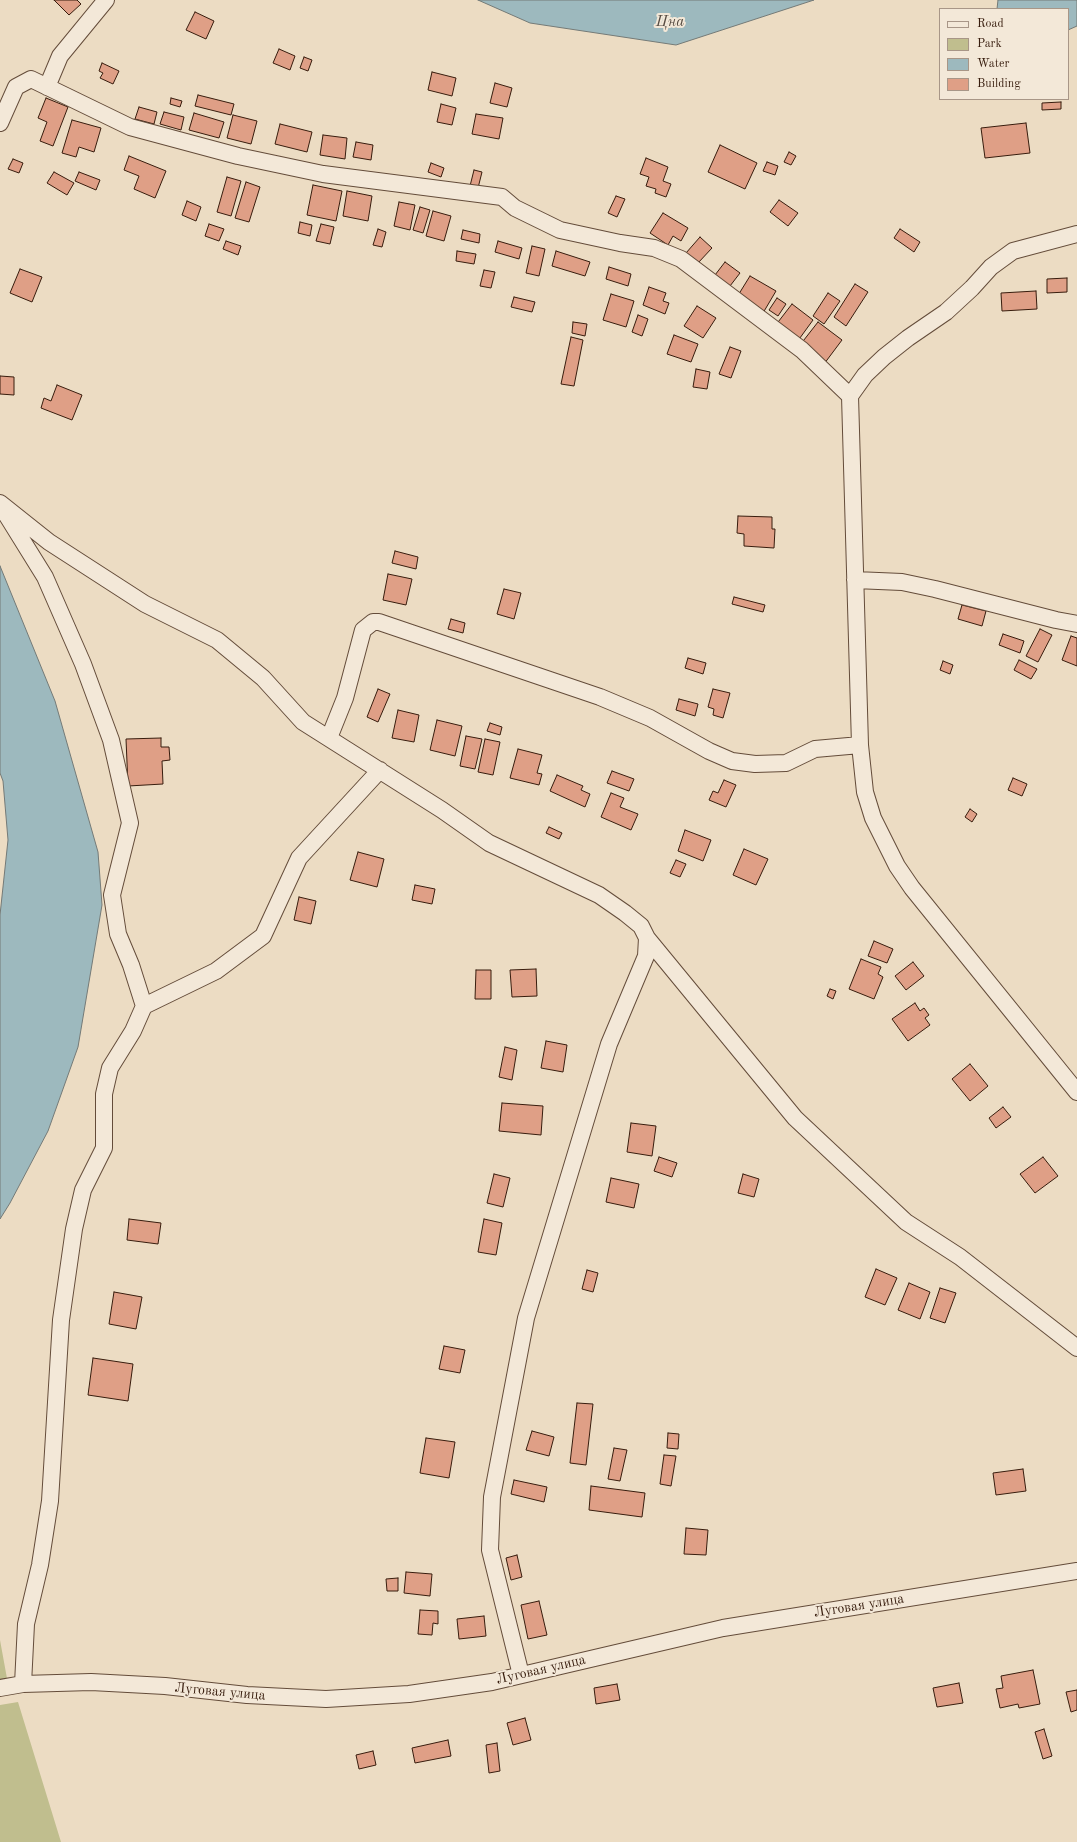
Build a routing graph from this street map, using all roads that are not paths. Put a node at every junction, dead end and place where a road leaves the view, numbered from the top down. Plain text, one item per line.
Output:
1 (106, 0) edge
2 (47, 87) junction
3 (0, 123) edge
4 (1077, 234) edge
5 (850, 396) junction
6 (0, 504) edge
7 (855, 580) junction
8 (1077, 624) edge
9 (329, 738) junction
10 (860, 745) junction
11 (380, 770) junction
12 (647, 938) junction
13 (144, 1006) junction
14 (1077, 1092) edge
15 (1077, 1348) edge
16 (1077, 1571) edge
17 (521, 1676) junction
18 (23, 1684) junction
19 (0, 1688) edge

1 - 2 street
2 - 3 street
2 - 5 street
4 - 5 street
5 - 7 street
6 - 9 street
6 - 13 street
7 - 8 street
7 - 10 street
9 - 10 street
9 - 11 street
10 - 14 street
11 - 12 street
11 - 13 street
12 - 15 street
12 - 17 street
13 - 18 street
16 - 17 street, Луговая улица
17 - 18 street, Луговая улица
18 - 19 street, Луговая улица

